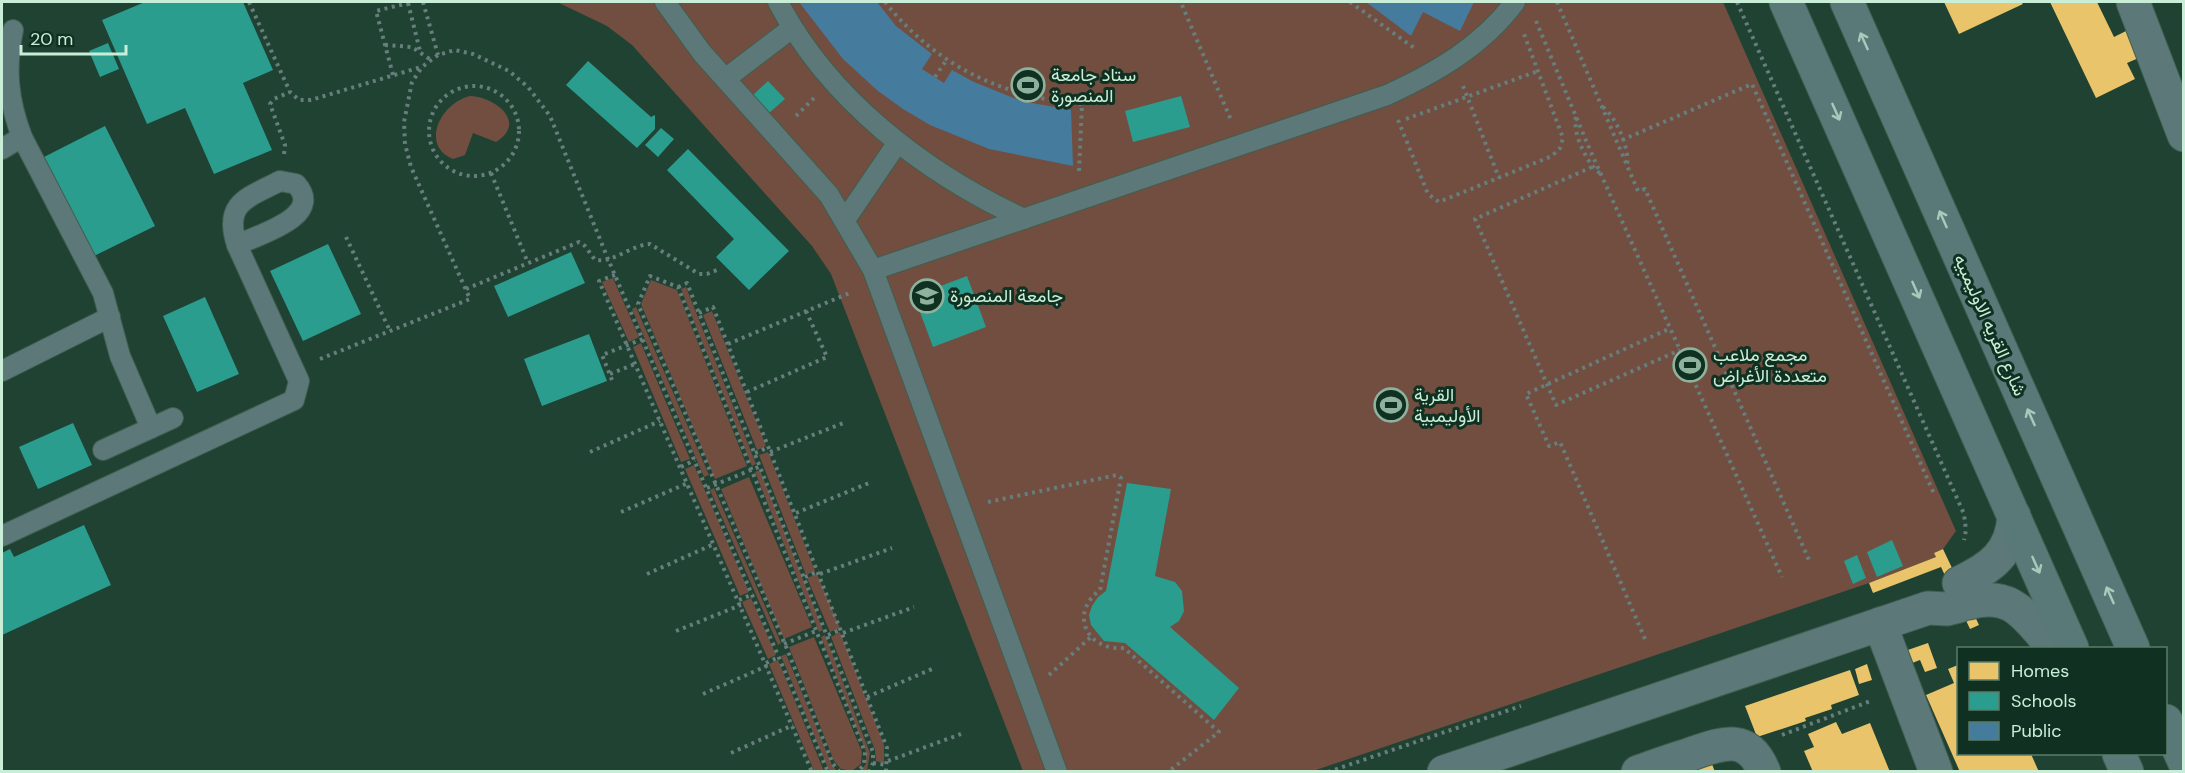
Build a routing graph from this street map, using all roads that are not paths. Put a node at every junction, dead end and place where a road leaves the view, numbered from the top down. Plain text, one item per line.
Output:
1 (665, 2) edge
2 (778, 2) edge
3 (1786, 2) edge
4 (1846, 2) edge
5 (2133, 2) edge
6 (1520, 6) edge
7 (792, 28) junction
8 (13, 30) dead end
9 (725, 79) junction
10 (2184, 135) edge
11 (22, 137) junction
12 (898, 142) junction
13 (2, 149) edge
14 (1024, 219) junction
15 (845, 220) junction
16 (237, 245) dead end
17 (875, 276) junction
18 (110, 317) junction
19 (2, 371) edge
20 (173, 418) dead end
21 (151, 428) junction
22 (103, 450) dead end
23 (2014, 516) junction
24 (2, 536) edge
25 (1953, 597) junction
26 (1880, 624) junction
27 (2053, 647) edge
28 (2072, 647) edge
29 (2133, 647) edge
30 (2167, 723) edge
31 (2120, 755) edge
32 (1756, 760) edge
33 (2184, 761) edge
34 (1057, 771) edge
35 (1444, 771) edge
36 (1638, 771) edge
37 (1936, 771) edge
38 (2127, 771) edge

1 - 9 lane
2 - 7 lane
3 -> 23 main road
29 -> 4 main road, شارع القريه الاوليمبيه
5 - 10 street
6 - 14 lane
7 - 9 lane
7 - 12 lane
8 - 11 lane
9 - 15 lane
11 - 13 lane
11 - 18 lane
12 - 14 lane
12 - 15 lane
14 - 17 lane
15 - 17 lane
16 - 24 lane
17 - 34 lane
18 - 19 lane
18 - 21 lane
20 - 21 lane
21 - 22 lane
23 - 25 street
23 -> 28 main road
25 - 26 street
25 - 27 street
26 - 35 street
26 - 37 street
30 - 33 main road
31 - 38 main road
32 - 36 street

